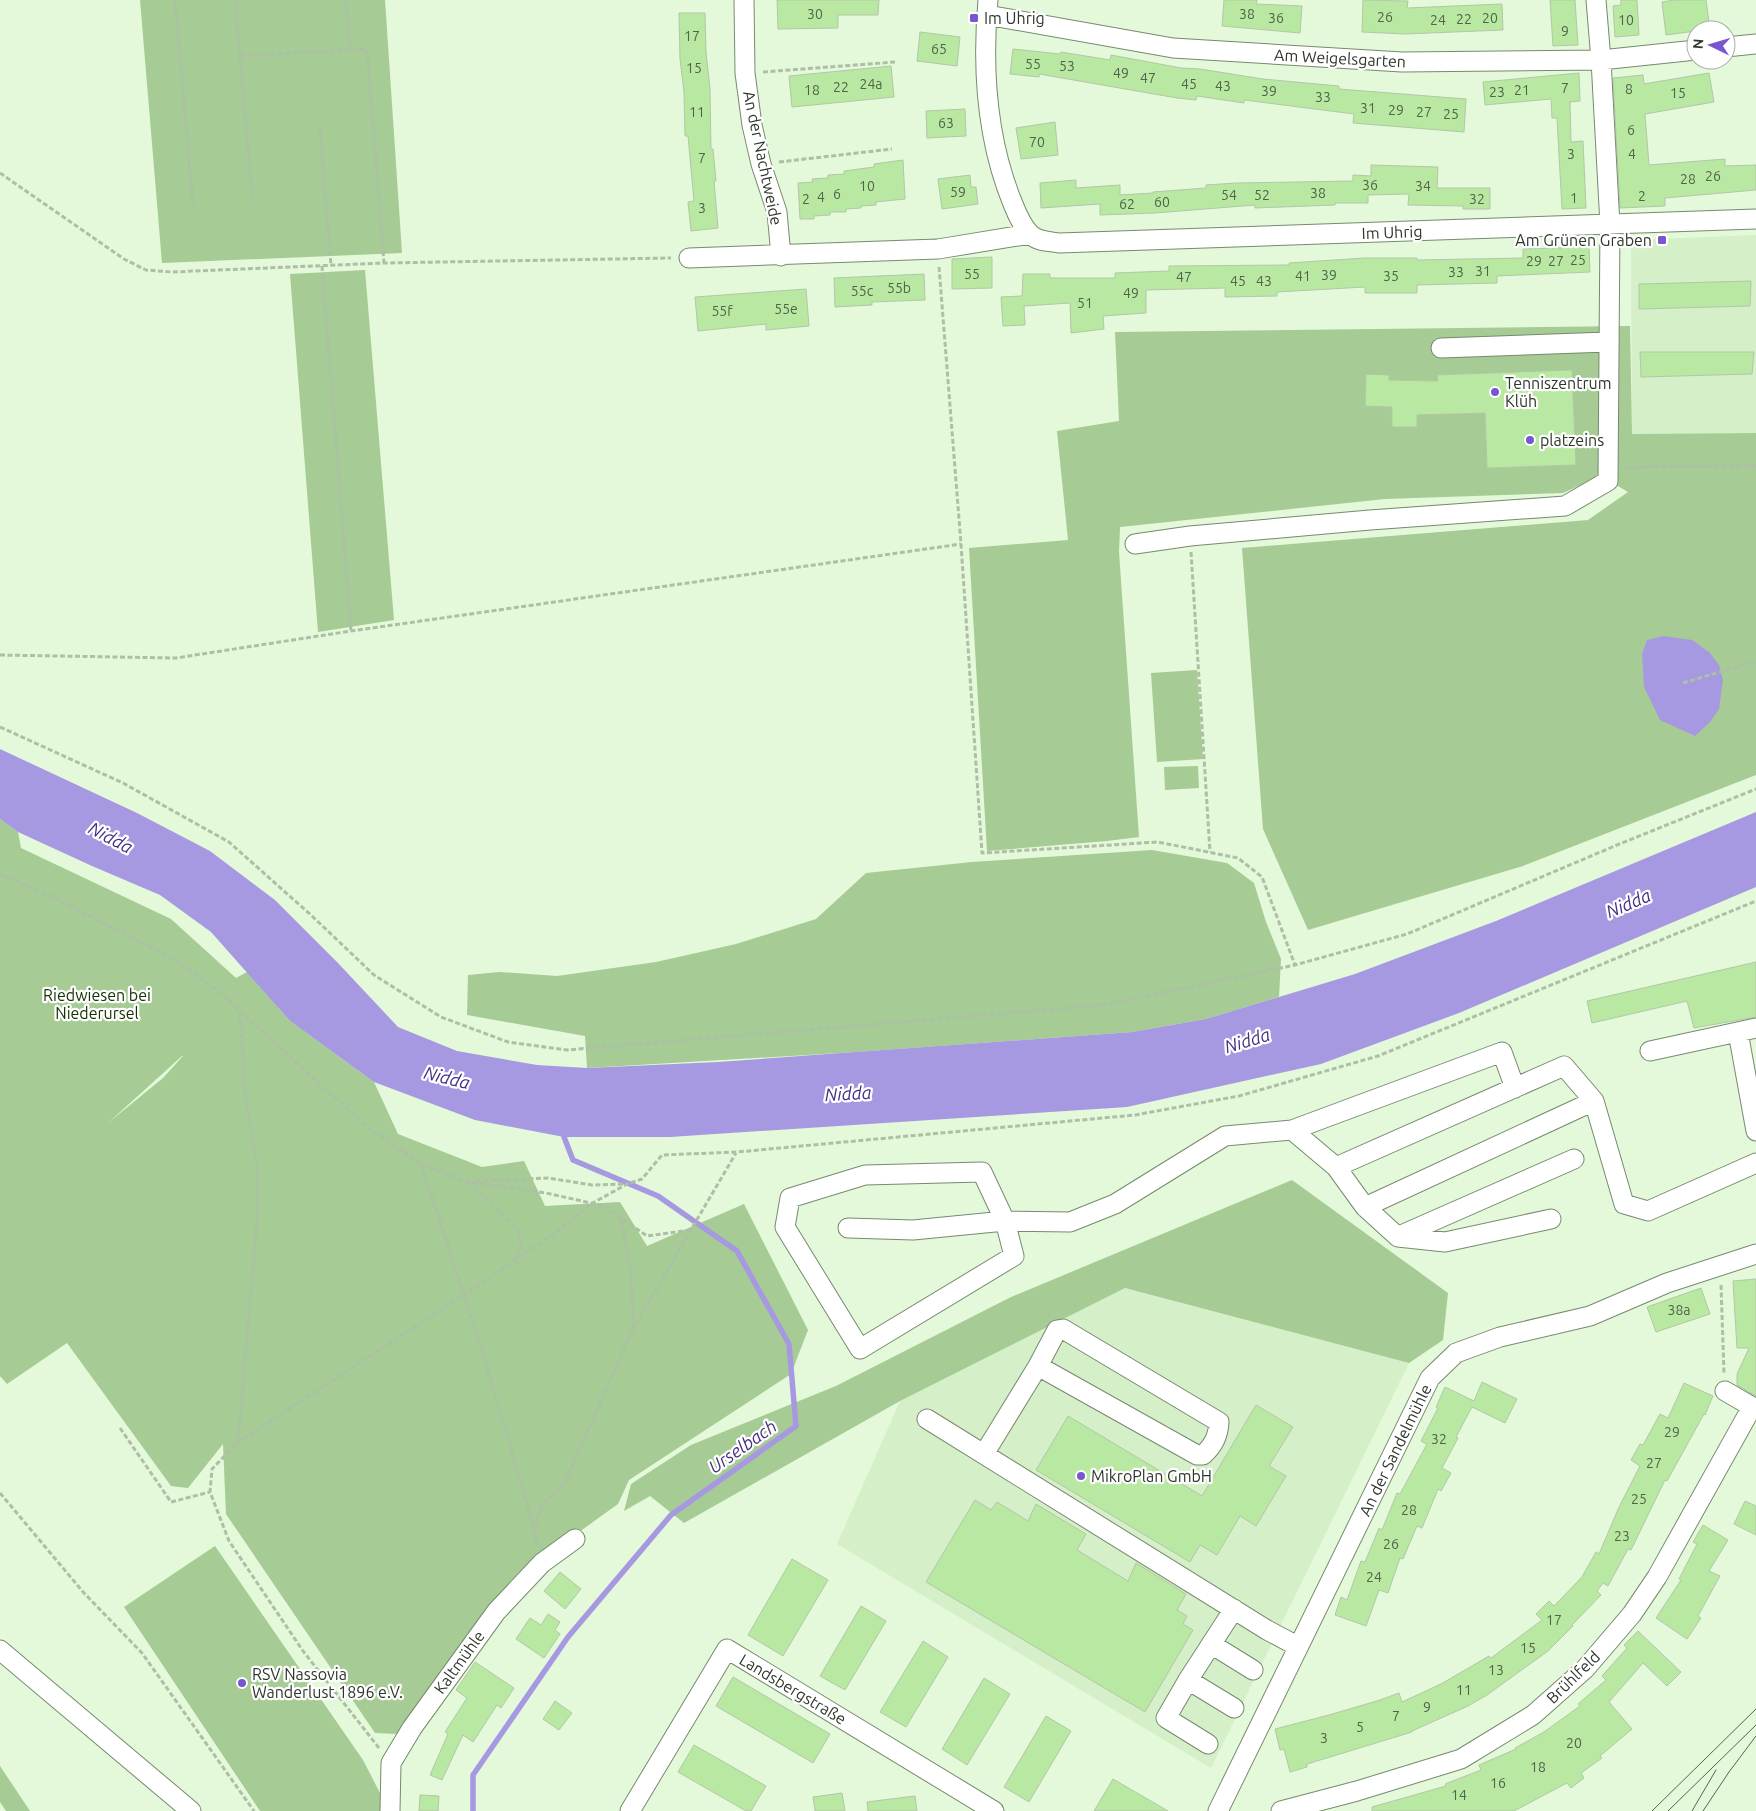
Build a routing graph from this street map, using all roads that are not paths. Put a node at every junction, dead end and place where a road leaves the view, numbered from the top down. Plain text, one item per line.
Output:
1 (744, 0) edge
2 (1596, 0) edge
3 (987, 8) edge
4 (1756, 44) edge
5 (1736, 46) edge
6 (1686, 51) edge
7 (1601, 60) junction
8 (1756, 219) edge
9 (1610, 225) junction
10 (1030, 234) junction
11 (781, 256) junction
12 (689, 258) road end
13 (1608, 342) junction
14 (1441, 348) dead end
15 (1135, 544) dead end
16 (1747, 1030) edge
17 (1650, 1051) dead end
18 (1516, 1088) junction
19 (1594, 1101) junction
20 (1292, 1130) junction
21 (1756, 1131) edge
22 (1574, 1159) dead end
23 (1756, 1163) edge
24 (1336, 1167) junction
25 (1365, 1207) junction
26 (1552, 1219) dead end
27 (1005, 1222) junction
28 (848, 1228) dead end
29 (1398, 1237) junction
30 (1756, 1254) edge
31 (1038, 1366) junction
32 (1725, 1391) road end
33 (1754, 1408) edge
34 (927, 1419) dead end
35 (984, 1454) junction
36 (575, 1539) dead end
37 (1234, 1609) junction
38 (1211, 1644) junction
39 (1297, 1646) junction
40 (0, 1650) edge
41 (1253, 1670) dead end
42 (1188, 1680) junction
43 (1234, 1708) dead end
44 (1208, 1744) dead end
45 (191, 1811) edge
46 (390, 1811) edge
47 (630, 1811) edge
48 (994, 1811) edge
49 (1218, 1811) edge
50 (1281, 1811) edge

1 - 11 street, An der Nachtweide
2 - 7 street
3 - 7 street, Am Weigelsgarten
3 - 10 street
4 - 5 street
6 - 7 street, Am Weigelsgarten
7 - 9 street
8 - 9 street, Im Uhrig
9 - 10 street, Im Uhrig
9 - 13 street
10 - 11 street, Im Uhrig
11 - 12 street, Im Uhrig
13 - 14 street
13 - 15 street
16 - 17 street
16 - 21 street
18 - 19 street
18 - 20 street
18 - 24 street
19 - 23 street
19 - 25 street
20 - 24 street
20 - 27 street
22 - 29 street
24 - 25 street
25 - 29 street
26 - 29 street
27 - 27 street
27 - 28 street
30 - 39 street, An der Sandelmühle
31 - 31 street
31 - 35 street
32 - 33 street
33 - 50 street, Brühlfeld
34 - 35 street
35 - 37 street
36 - 46 street, Kaltmühle
37 - 38 street
37 - 39 street
38 - 41 street
38 - 42 street
39 - 49 street, An der Sandelmühle
40 - 45 street
42 - 43 street
42 - 44 street
47 - 48 street, Landsbergstraße

